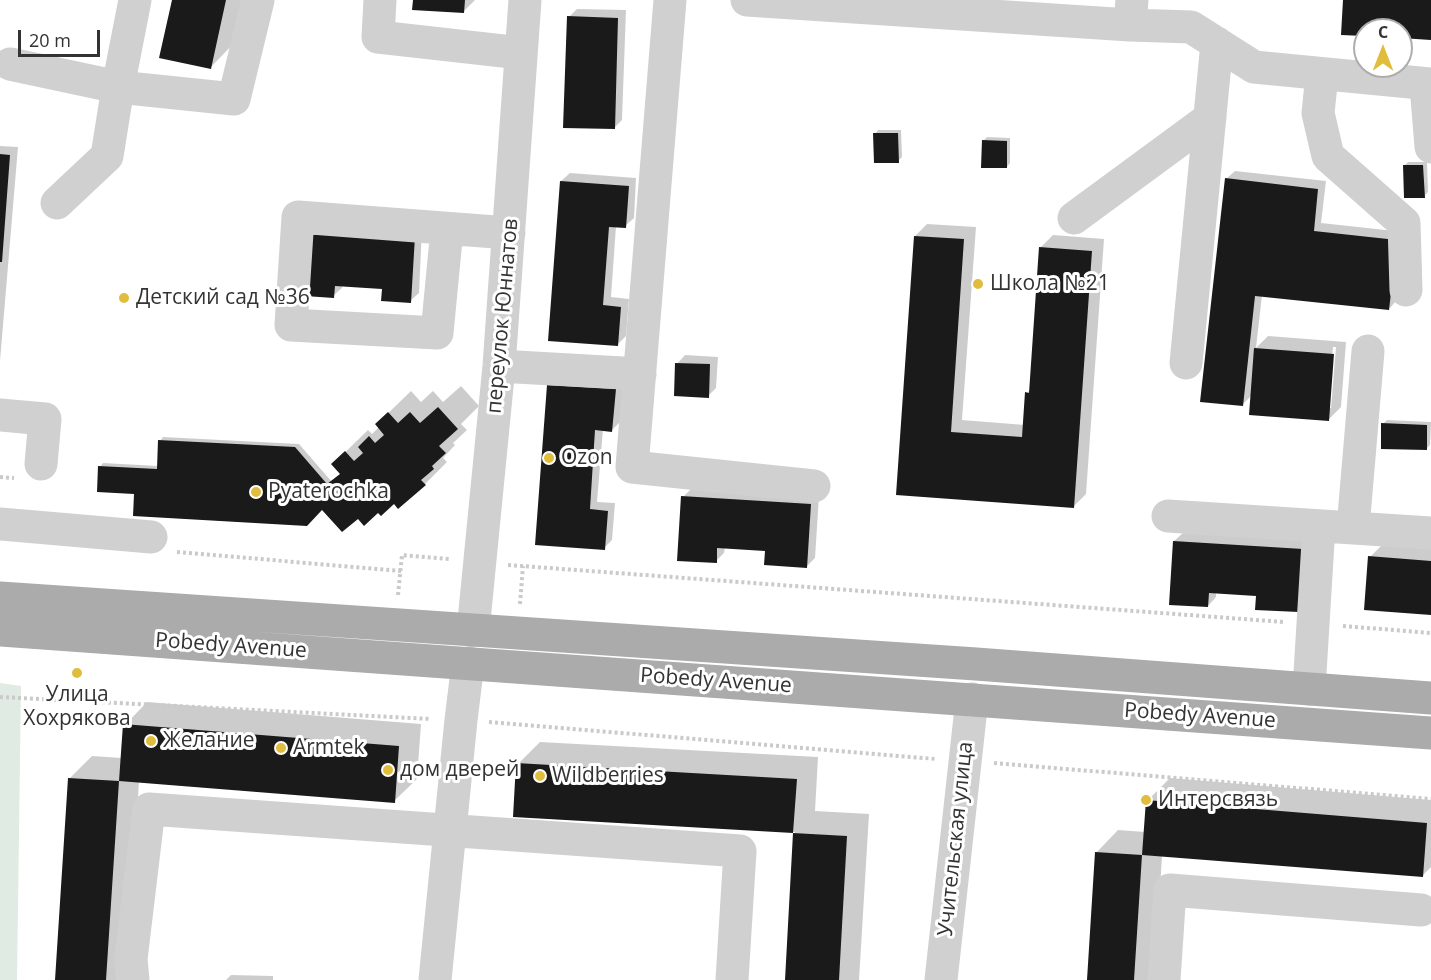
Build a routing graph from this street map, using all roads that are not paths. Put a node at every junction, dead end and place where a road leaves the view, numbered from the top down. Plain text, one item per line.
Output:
1 (135, 0) edge
2 (258, 0) edge
3 (380, 0) edge
4 (525, 0) edge
5 (670, 0) edge
6 (748, 0) edge
7 (1131, 12) edge
8 (1217, 44) junction
9 (521, 53) junction
10 (10, 64) dead end
11 (1322, 75) junction
12 (1428, 85) edge
13 (118, 87) junction
14 (1210, 118) junction
15 (1431, 147) edge
16 (57, 203) dead end
17 (1074, 218) dead end
18 (447, 229) junction
19 (509, 233) junction
20 (1406, 290) dead end
21 (1368, 351) dead end
22 (1186, 363) dead end
23 (499, 366) junction
24 (640, 374) junction
25 (0, 415) edge
26 (40, 464) dead end
27 (814, 486) dead end
28 (1168, 516) dead end
29 (0, 524) edge
30 (1319, 525) junction
31 (1353, 528) junction
32 (1431, 533) edge
33 (164, 544) road end
34 (0, 598) edge
35 (0, 630) edge
36 (473, 631) junction
37 (468, 663) junction
38 (976, 664) junction
39 (1309, 689) junction
40 (1431, 698) edge
41 (972, 699) junction
42 (1431, 733) edge
43 (450, 830) junction
44 (1421, 910) dead end
45 (132, 970) edge
46 (435, 980) edge
47 (732, 980) edge
48 (941, 980) edge
49 (1164, 980) edge

1 - 13 street
2 - 13 street
3 - 9 street
4 - 9 street, переулок Юннатов
5 - 24 street
6 - 7 street
7 - 8 street
8 - 11 street
8 - 14 street
9 - 19 street, переулок Юннатов
10 - 13 street
11 - 12 street
11 - 20 street
12 - 15 street
13 - 16 street
14 - 17 street
14 - 22 street
18 - 18 street
18 - 19 street
19 - 23 street, переулок Юннатов
21 - 31 street
23 - 24 street
23 - 36 street, переулок Юннатов
24 - 27 street
25 - 26 street
28 - 30 street
29 - 33 street
30 - 31 street
30 - 39 street
31 - 32 street
34 - 36 main road, Pobedy Avenue
35 - 37 main road, Pobedy Avenue
36 - 37 main road
36 - 38 main road, Pobedy Avenue
37 - 41 main road, Pobedy Avenue
37 - 43 street
38 - 39 main road, Pobedy Avenue
38 - 41 main road
39 - 40 main road, Pobedy Avenue
41 - 42 main road, Pobedy Avenue
41 - 48 street, Учительская улица
43 - 45 street
43 - 46 street
43 - 47 street
44 - 49 street

